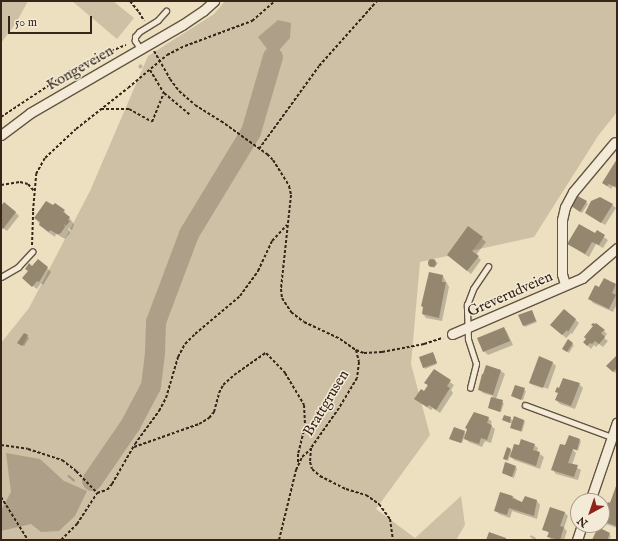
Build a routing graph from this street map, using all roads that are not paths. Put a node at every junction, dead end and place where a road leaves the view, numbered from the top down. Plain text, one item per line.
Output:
1 (214, 1) edge
2 (166, 11) dead end
3 (141, 50) junction
4 (1, 135) edge
5 (615, 142) dead end
6 (617, 248) edge
7 (32, 252) road end
8 (488, 267) dead end
9 (1, 277) edge
10 (566, 284) junction
11 (467, 328) junction
12 (452, 334) road end
13 (470, 388) dead end
14 (525, 405) dead end
15 (617, 422) edge
16 (612, 437) junction
17 (593, 493) edge

1 - 3 street, Kongeveien
2 - 3 lane
3 - 4 street, Kongeveien
5 - 10 street, Greverudveien
6 - 10 street, Greverudveien
7 - 9 lane
8 - 11 lane
10 - 11 street, Greverudveien
11 - 12 street, Greverudveien
11 - 13 lane, Greverudveien
14 - 16 lane
15 - 16 street
16 - 17 street

